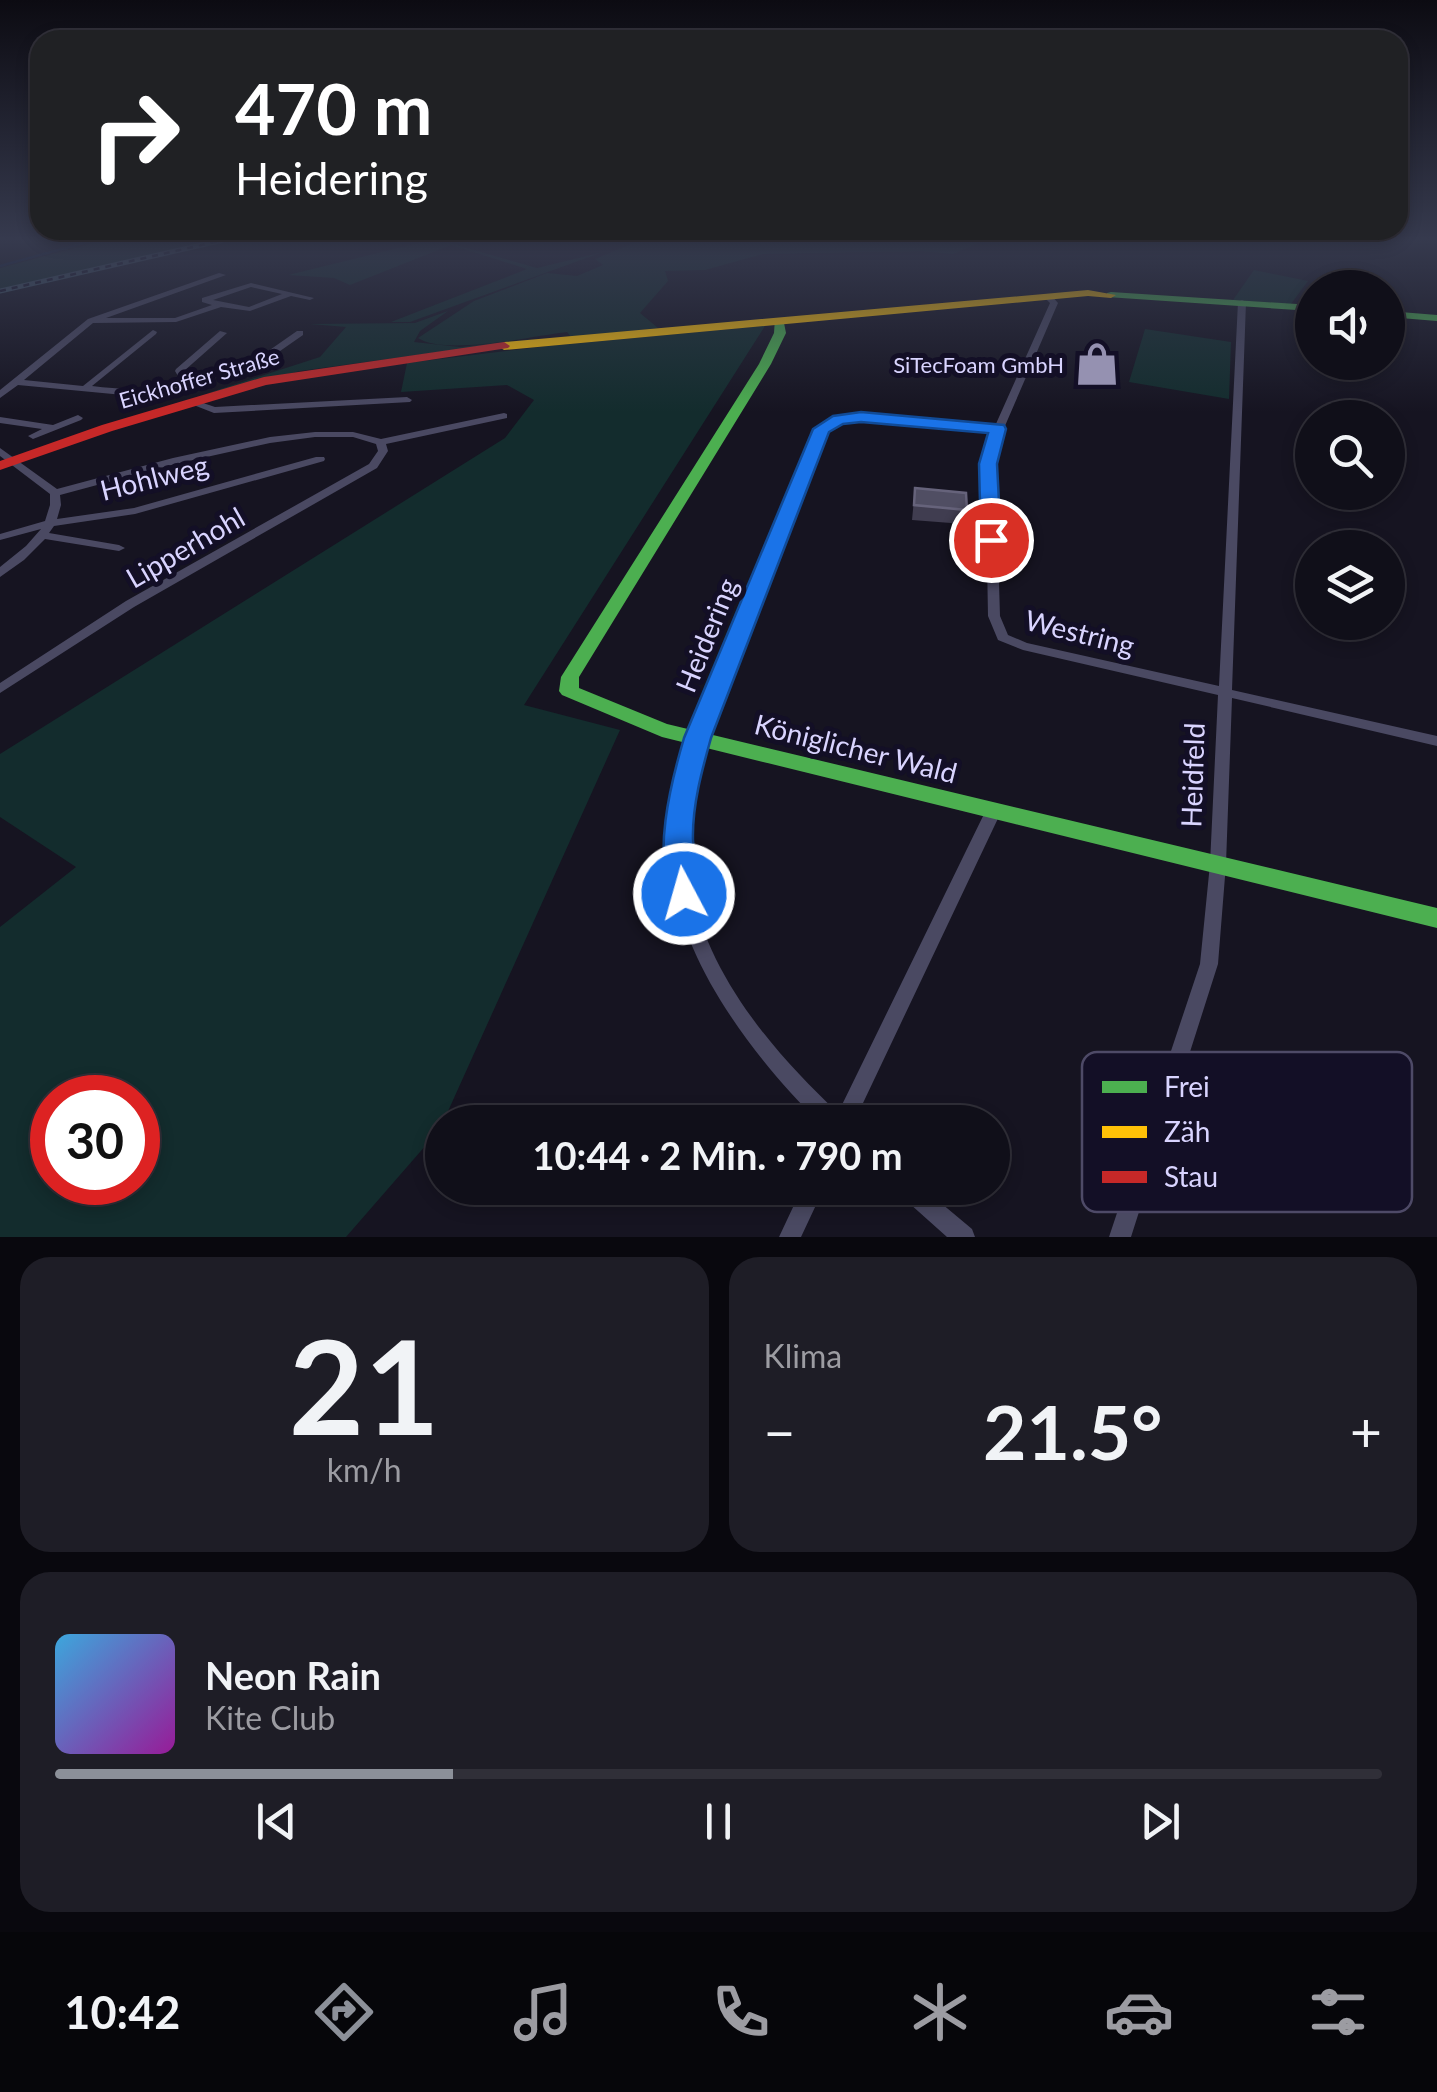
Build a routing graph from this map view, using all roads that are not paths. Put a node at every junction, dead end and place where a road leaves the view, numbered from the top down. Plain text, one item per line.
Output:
1 (159, 297) edge
2 (215, 297) edge
3 (283, 297) edge
4 (304, 297) edge
5 (1039, 297) edge
6 (1048, 297) edge
7 (1172, 297) edge
8 (310, 298) dead end
9 (1242, 302) junction
10 (220, 305) junction
11 (1295, 307) edge
12 (1405, 315) edge
13 (1437, 318) edge
14 (92, 320) junction
15 (779, 320) junction
16 (153, 332) dead end
17 (222, 332) dead end
18 (300, 333) dead end
19 (16, 382) junction
20 (186, 382) junction
21 (85, 388) junction
22 (0, 394) edge
23 (407, 400) dead end
24 (191, 402) junction
25 (504, 416) dead end
26 (78, 418) dead end
27 (0, 420) edge
28 (50, 427) junction
29 (998, 429) junction
30 (33, 436) dead end
31 (381, 442) junction
32 (320, 458) dead end
33 (4, 460) edge
34 (55, 494) junction
35 (52, 523) junction
36 (40, 536) junction
37 (0, 537) edge
38 (118, 548) dead end
39 (0, 573) edge
40 (0, 689) edge
41 (1225, 692) junction
42 (698, 738) junction
43 (1437, 741) edge
44 (994, 810) junction
45 (1218, 864) junction
46 (1437, 918) edge
47 (1180, 1052) edge
48 (814, 1105) edge
49 (852, 1105) edge
50 (805, 1205) edge
51 (927, 1205) edge
52 (1128, 1212) edge
53 (790, 1237) edge
54 (964, 1237) edge
55 (1120, 1237) edge

1 - 14 street
2 - 10 street
3 - 10 street
4 - 8 street
5 - 15 main road, Eickhoffer Straße
6 - 29 street, Westring
7 - 9 main road, Eickhoffer Straße
9 - 11 main road, Eickhoffer Straße
9 - 41 street, Heidfeld
10 - 14 street
12 - 13 main road
14 - 19 street
15 - 24 main road, Eickhoffer Straße
15 - 42 main road, Königlicher Wald
16 - 21 street
17 - 20 street
18 - 20 street
19 - 21 street
19 - 22 street
20 - 21 street
23 - 24 street
24 - 33 main road, Eickhoffer Straße
25 - 31 street
26 - 28 street
27 - 28 street
28 - 30 street
29 - 41 street, Westring
29 - 42 street, Heidering
31 - 34 street
31 - 40 street, Lipperhohl
32 - 35 street, Hohlweg
33 - 34 street
34 - 35 street
35 - 36 street
35 - 37 street, Hohlweg
36 - 38 street
36 - 39 street
41 - 43 street, Westring
41 - 45 street, Heidfeld
42 - 44 main road, Königlicher Wald
42 - 48 street, Heidering
44 - 45 main road, Königlicher Wald
44 - 49 street
45 - 46 main road, Königlicher Wald
45 - 47 street, Heidfeld
50 - 53 street
51 - 54 street
52 - 55 street, Heidfeld

